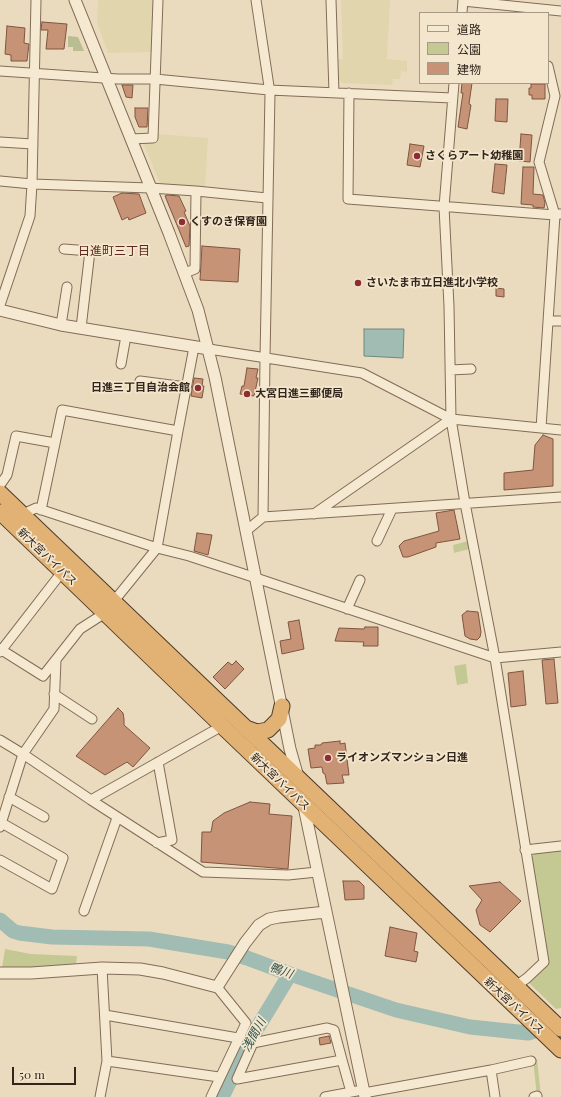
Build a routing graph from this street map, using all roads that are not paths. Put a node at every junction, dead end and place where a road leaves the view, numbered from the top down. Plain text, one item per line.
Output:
1 (36, 0) edge
2 (75, 0) edge
3 (158, 0) edge
4 (256, 0) edge
5 (331, 0) edge
6 (463, 1) edge
7 (539, 7) edge
8 (561, 11) edge
9 (462, 12) edge
10 (549, 69) edge
11 (0, 71) edge
12 (35, 74) junction
13 (106, 78) junction
14 (155, 79) junction
15 (454, 84) edge
16 (269, 90) junction
17 (334, 93) junction
18 (349, 93) junction
19 (558, 96) edge
20 (452, 98) junction
21 (131, 139) junction
22 (0, 142) edge
23 (33, 144) junction
24 (0, 181) edge
25 (32, 184) junction
26 (150, 188) junction
27 (196, 190) junction
28 (267, 198) junction
29 (444, 207) junction
30 (558, 214) edge
31 (64, 249) dead end
32 (185, 273) junction
33 (67, 287) dead end
34 (0, 304) edge
35 (0, 310) edge
36 (548, 321) junction
37 (561, 321) edge
38 (61, 325) junction
39 (82, 328) junction
40 (126, 336) junction
41 (194, 347) junction
42 (209, 349) junction
43 (265, 358) junction
44 (121, 364) dead end
45 (471, 369) dead end
46 (450, 370) junction
47 (140, 381) dead end
48 (186, 388) junction
49 (451, 419) junction
50 (540, 428) junction
51 (561, 430) edge
52 (178, 431) junction
53 (55, 443) junction
54 (0, 485) edge
55 (0, 493) edge
56 (561, 497) edge
57 (465, 503) junction
58 (392, 509) junction
59 (41, 510) junction
60 (0, 512) edge
61 (23, 514) junction
62 (314, 515) junction
63 (263, 517) junction
64 (246, 531) junction
65 (377, 541) dead end
66 (157, 548) junction
67 (62, 572) junction
68 (256, 578) junction
69 (360, 580) dead end
70 (109, 607) junction
71 (347, 609) junction
72 (1, 650) edge
73 (561, 652) edge
74 (495, 658) junction
75 (56, 660) junction
76 (54, 694) junction
77 (282, 706) junction
78 (92, 719) dead end
79 (222, 726) junction
80 (246, 728) junction
81 (0, 740) edge
82 (23, 754) junction
83 (158, 762) junction
84 (298, 778) junction
85 (9, 798) junction
86 (91, 800) junction
87 (303, 804) junction
88 (44, 817) dead end
89 (117, 818) junction
90 (1, 823) edge
91 (157, 843) junction
92 (561, 846) edge
93 (525, 850) junction
94 (0, 860) edge
95 (317, 872) junction
96 (84, 911) dead end
97 (326, 912) junction
98 (102, 968) junction
99 (0, 973) edge
100 (516, 986) junction
101 (217, 987) junction
102 (106, 1015) junction
103 (561, 1029) edge
104 (238, 1038) junction
105 (561, 1050) edge
106 (342, 1060) junction
107 (106, 1061) junction
108 (531, 1062) dead end
109 (491, 1070) junction
110 (219, 1078) junction
111 (351, 1092) junction
112 (364, 1093) edge
113 (100, 1097) edge
114 (211, 1097) edge
115 (325, 1097) edge
116 (495, 1097) edge

1 - 12 street
2 - 13 street
3 - 14 street
4 - 16 street
5 - 17 street
6 - 7 street
6 - 9 street
7 - 8 street
10 - 19 street
11 - 12 street
12 - 13 street
12 - 23 street
13 - 14 street
13 - 21 street
14 - 16 street
14 - 21 street
15 - 20 street
16 - 17 street
16 - 28 street
17 - 18 street
18 - 20 street
18 - 29 street
19 - 30 street
20 - 29 street
21 - 26 street
22 - 23 street
23 - 25 street
24 - 25 street
25 - 26 street
25 - 34 street
26 - 27 street
26 - 32 street
27 - 28 street
27 - 32 street
28 - 43 street
29 - 30 street
29 - 46 street
30 - 36 street
31 - 39 street
32 - 42 street
33 - 38 street
35 - 38 street
36 - 37 street
36 - 50 street
38 - 39 street
39 - 40 street
40 - 41 street
40 - 44 street
41 - 42 street
41 - 48 street
42 - 43 street
42 - 64 street
43 - 49 street
43 - 63 street
45 - 46 street
46 - 49 street
47 - 48 street
48 - 52 street
49 - 50 street
49 - 57 street
49 - 62 street
50 - 51 street
52 - 53 street
52 - 66 street
53 - 54 street
53 - 59 street
55 - 61 highway, 新大宮バイパス
56 - 57 street
57 - 58 street
57 - 74 street
58 - 62 street
58 - 65 street
59 - 61 street
59 - 66 street
60 - 67 highway, 新大宮バイパス
61 - 70 highway, 新大宮バイパス
62 - 63 street
63 - 64 street
64 - 68 street
66 - 68 street
66 - 70 street
67 - 70 highway, 新大宮バイパス
67 - 72 street
68 - 71 street
68 - 77 street
69 - 71 street
70 - 75 street
70 - 79 highway, 新大宮バイパス
70 - 80 highway, 新大宮バイパス
71 - 74 street
72 - 75 street
73 - 74 street
74 - 93 street
75 - 76 street
76 - 78 street
76 - 82 street
77 - 80 highway
77 - 84 street
79 - 83 street
79 - 87 highway, 新大宮バイパス
80 - 84 highway, 新大宮バイパス
81 - 82 street
82 - 85 street
82 - 86 street
83 - 86 street
83 - 91 street
84 - 87 street
84 - 100 highway, 新大宮バイパス
85 - 88 street
85 - 90 street
86 - 89 street
87 - 95 street
87 - 105 highway, 新大宮バイパス
89 - 91 street
89 - 96 street
90 - 94 street
91 - 95 street
92 - 93 street
93 - 100 street
95 - 97 street
97 - 101 street
97 - 112 street
98 - 99 street
98 - 101 street
98 - 102 street
100 - 103 highway, 新大宮バイパス
101 - 104 street
102 - 104 street
102 - 107 street
104 - 110 street
106 - 106 street
106 - 111 street
107 - 110 street
107 - 113 street
108 - 109 street
109 - 112 street
109 - 116 street
110 - 114 street
111 - 112 street
111 - 115 street

